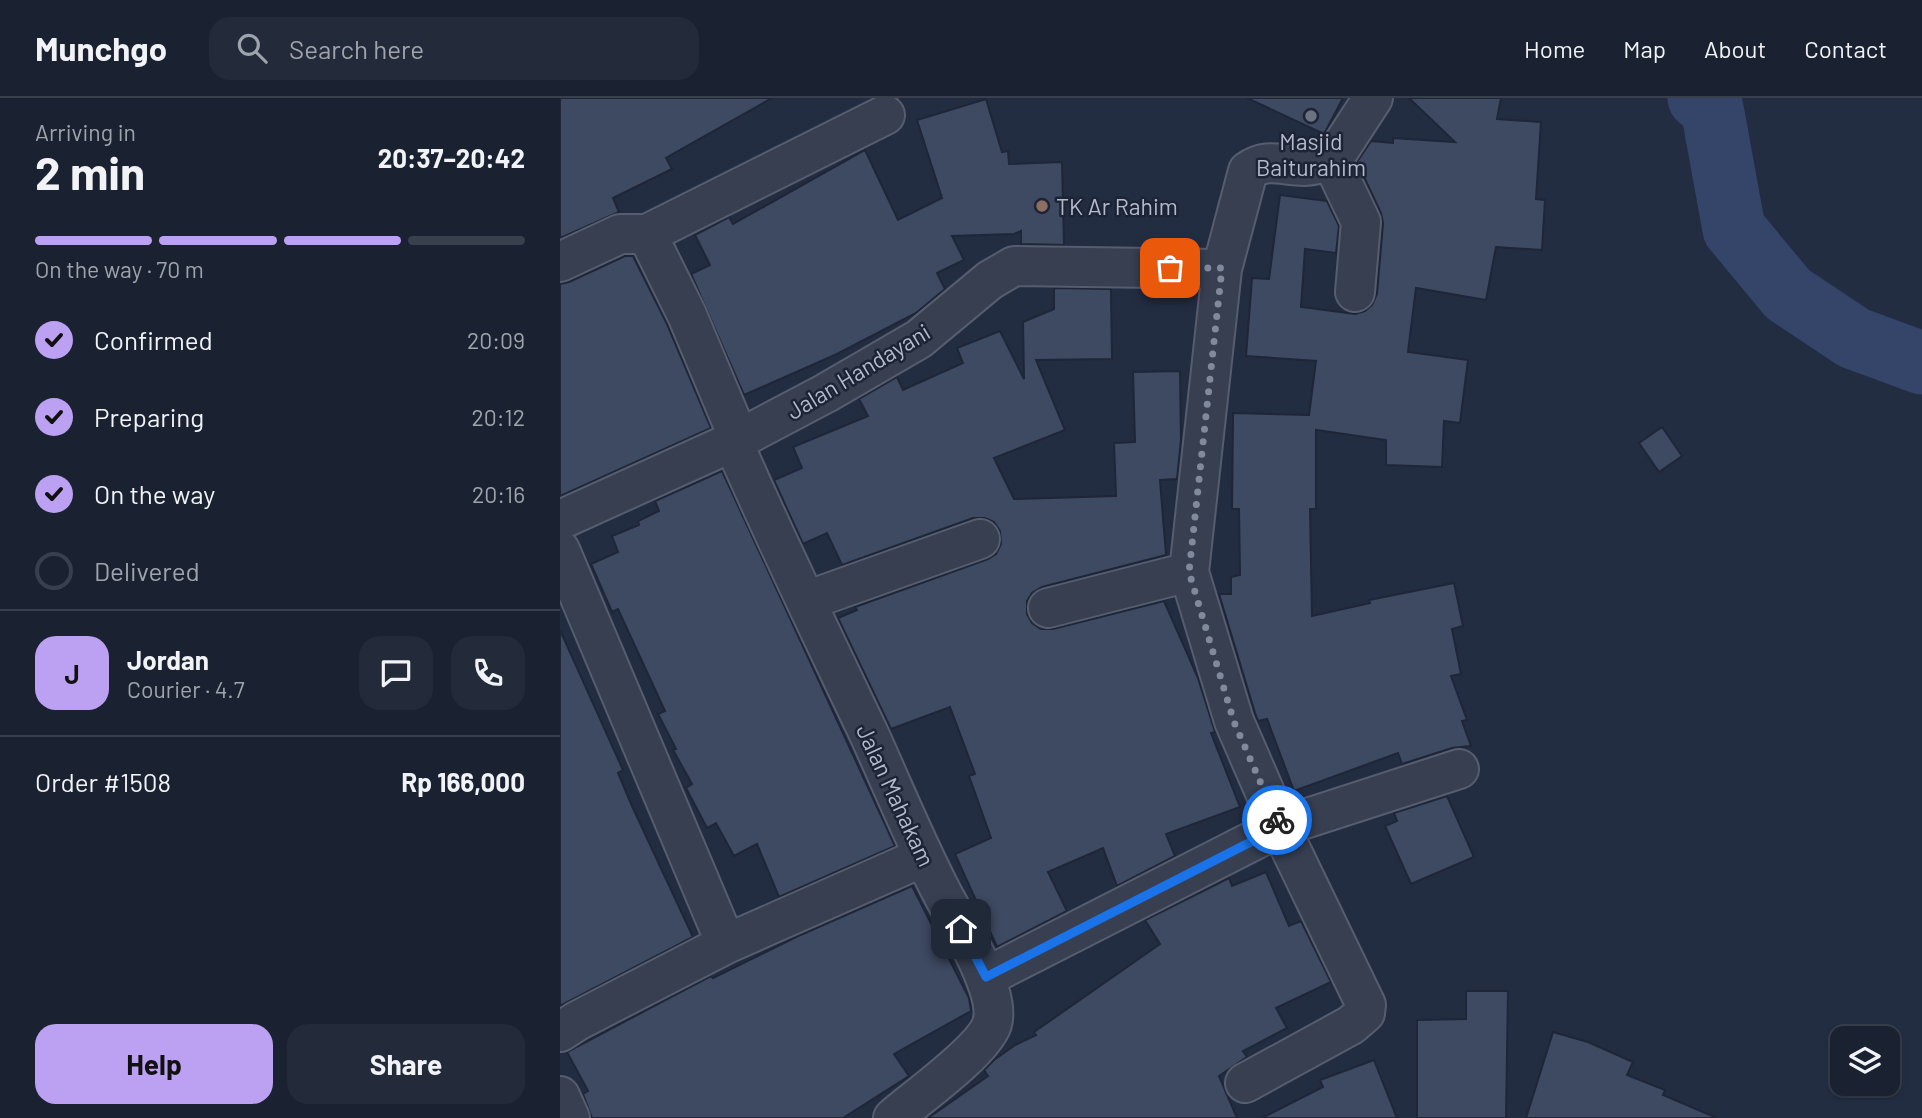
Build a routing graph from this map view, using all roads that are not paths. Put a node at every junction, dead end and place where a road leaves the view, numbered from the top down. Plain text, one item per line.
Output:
1 (1373, 98) edge
2 (885, 116) dead end
3 (1332, 161) junction
4 (646, 234) junction
5 (564, 250) edge
6 (1222, 268) junction
7 (1355, 292) dead end
8 (736, 440) junction
9 (560, 520) edge
10 (980, 539) dead end
11 (560, 550) edge
12 (1189, 572) junction
13 (806, 601) junction
14 (1048, 608) dead end
15 (1459, 769) dead end
16 (1280, 827) junction
17 (923, 857) junction
18 (726, 944) junction
19 (986, 977) junction
20 (560, 1032) edge
21 (1245, 1083) dead end
22 (560, 1096) edge
23 (570, 1118) edge
24 (893, 1118) edge

1 - 3 street
2 - 4 street
3 - 6 street
3 - 7 street
4 - 5 street
4 - 8 street, Jalan Mahakam
6 - 8 street, Jalan Handayani
6 - 12 street
8 - 9 street, Jalan Handayani
8 - 13 street, Jalan Mahakam
10 - 13 street
11 - 18 street
12 - 14 street
12 - 16 street
13 - 17 street, Jalan Mahakam
15 - 16 street
16 - 19 street
16 - 21 street
17 - 18 street
17 - 19 street, Jalan Mahakam
18 - 20 street
19 - 24 street, Jalan Mahakam
22 - 23 street

